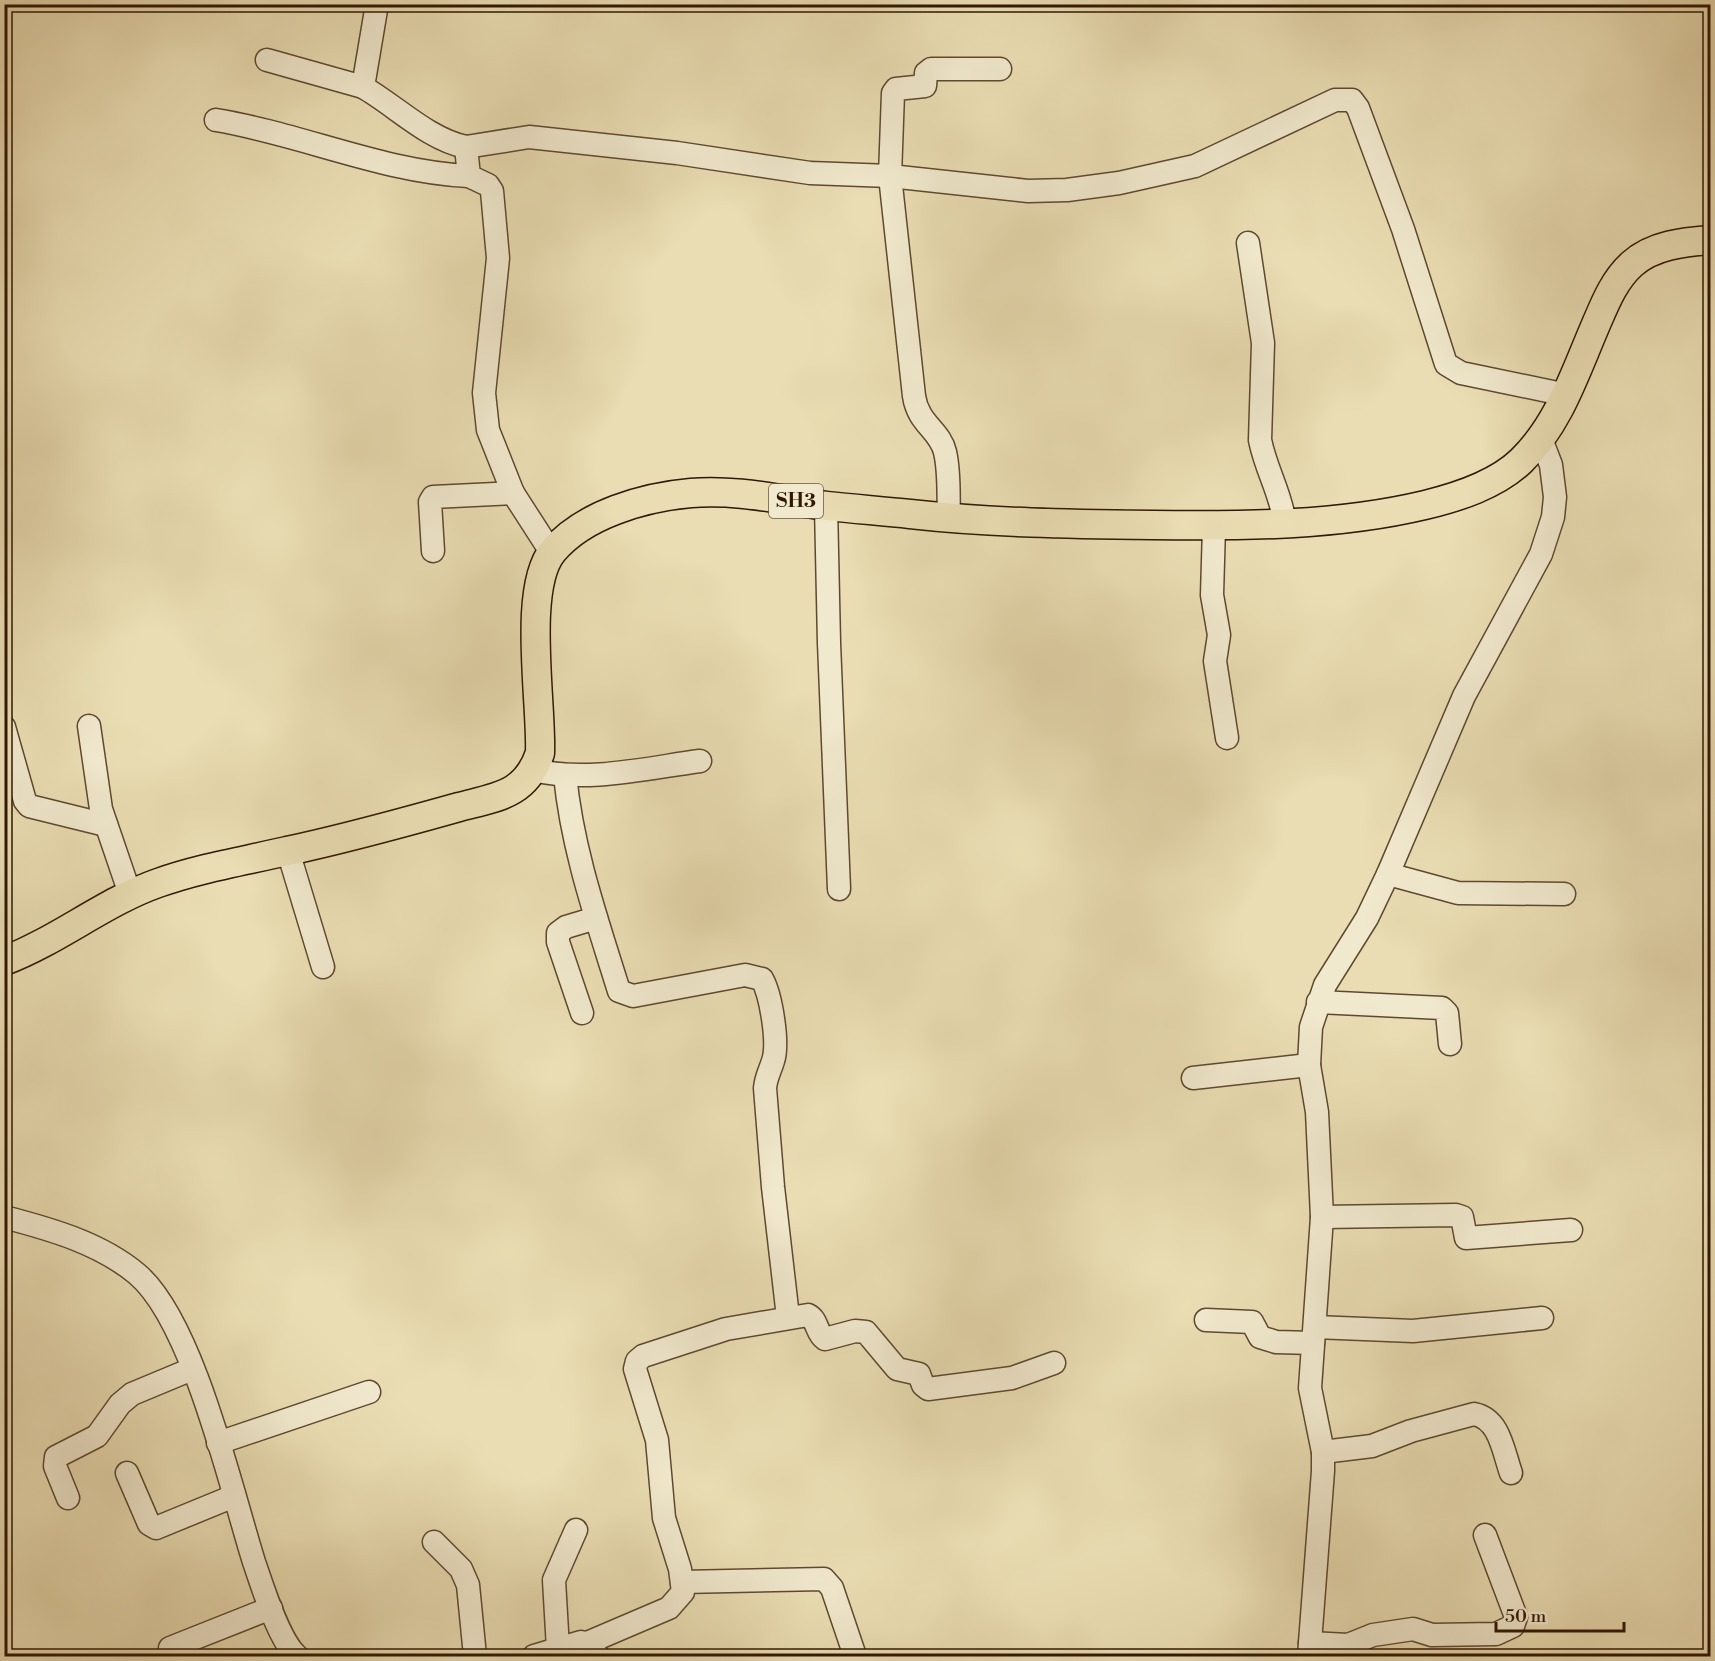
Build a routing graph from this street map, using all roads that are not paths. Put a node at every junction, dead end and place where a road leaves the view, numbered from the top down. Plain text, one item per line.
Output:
1 (377, 4) edge
2 (267, 60) dead end
3 (1000, 69) dead end
4 (363, 87) junction
5 (216, 120) dead end
6 (466, 147) junction
7 (469, 176) junction
8 (890, 176) junction
9 (1710, 240) edge
10 (1248, 243) dead end
11 (1567, 395) junction
12 (1541, 439) junction
13 (513, 493) junction
14 (826, 506) junction
15 (949, 518) junction
16 (1285, 523) junction
17 (1214, 527) junction
18 (433, 551) dead end
19 (551, 552) junction
20 (89, 726) dead end
21 (4, 728) edge
22 (1227, 738) dead end
23 (700, 761) dead end
24 (534, 770) junction
25 (565, 775) junction
26 (13, 794) edge
27 (106, 825) junction
28 (288, 851) junction
29 (1388, 874) junction
30 (839, 889) dead end
31 (130, 894) junction
32 (1564, 894) dead end
33 (596, 918) junction
34 (4, 961) edge
35 (323, 967) dead end
36 (1318, 1002) junction
37 (582, 1013) dead end
38 (1450, 1044) dead end
39 (1309, 1065) junction
40 (1192, 1078) dead end
41 (4, 1217) edge
42 (1322, 1217) junction
43 (1571, 1230) dead end
44 (788, 1317) junction
45 (1542, 1318) dead end
46 (1206, 1320) dead end
47 (1314, 1335) junction
48 (1054, 1363) dead end
49 (192, 1369) junction
50 (369, 1392) dead end
51 (218, 1443) junction
52 (1323, 1452) junction
53 (127, 1473) dead end
54 (1511, 1473) dead end
55 (234, 1496) junction
56 (68, 1498) dead end
57 (576, 1530) dead end
58 (1485, 1535) dead end
59 (434, 1542) dead end
60 (682, 1582) junction
61 (271, 1608) junction
62 (170, 1648) dead end
63 (558, 1649) junction
64 (593, 1650) edge
65 (1310, 1650) edge
66 (297, 1656) edge
67 (476, 1656) edge
68 (534, 1656) edge
69 (855, 1656) edge

1 - 4 street
2 - 4 street
3 - 8 street
4 - 6 street
5 - 7 street
6 - 7 street
6 - 8 street
7 - 13 street
8 - 11 street
8 - 15 street
9 - 11 main road, SH3
10 - 16 street
11 - 12 main road, SH3
12 - 16 main road, SH3
12 - 29 street
13 - 18 street
13 - 19 street
14 - 15 main road, SH3
14 - 19 main road, SH3
14 - 30 street
15 - 17 main road, SH3
16 - 17 main road, SH3
17 - 22 street
19 - 24 main road
20 - 27 street
21 - 26 street
23 - 25 street
24 - 25 street
24 - 28 main road
25 - 33 street
26 - 27 street
27 - 31 street
28 - 31 main road
28 - 35 street
29 - 32 street
29 - 36 street
31 - 34 main road
33 - 37 street
33 - 44 street
36 - 38 street
36 - 39 street
39 - 40 street
39 - 42 street
41 - 49 street
42 - 43 street
42 - 47 street
44 - 48 street
44 - 60 street
45 - 47 street
46 - 47 street
47 - 52 street
49 - 51 street
49 - 56 street
50 - 51 street
51 - 55 street
52 - 54 street
52 - 65 street
53 - 55 street
55 - 61 street
57 - 63 street
58 - 65 street
59 - 67 street
60 - 64 street
60 - 69 street
61 - 62 street
61 - 66 street
63 - 64 street
63 - 68 street

